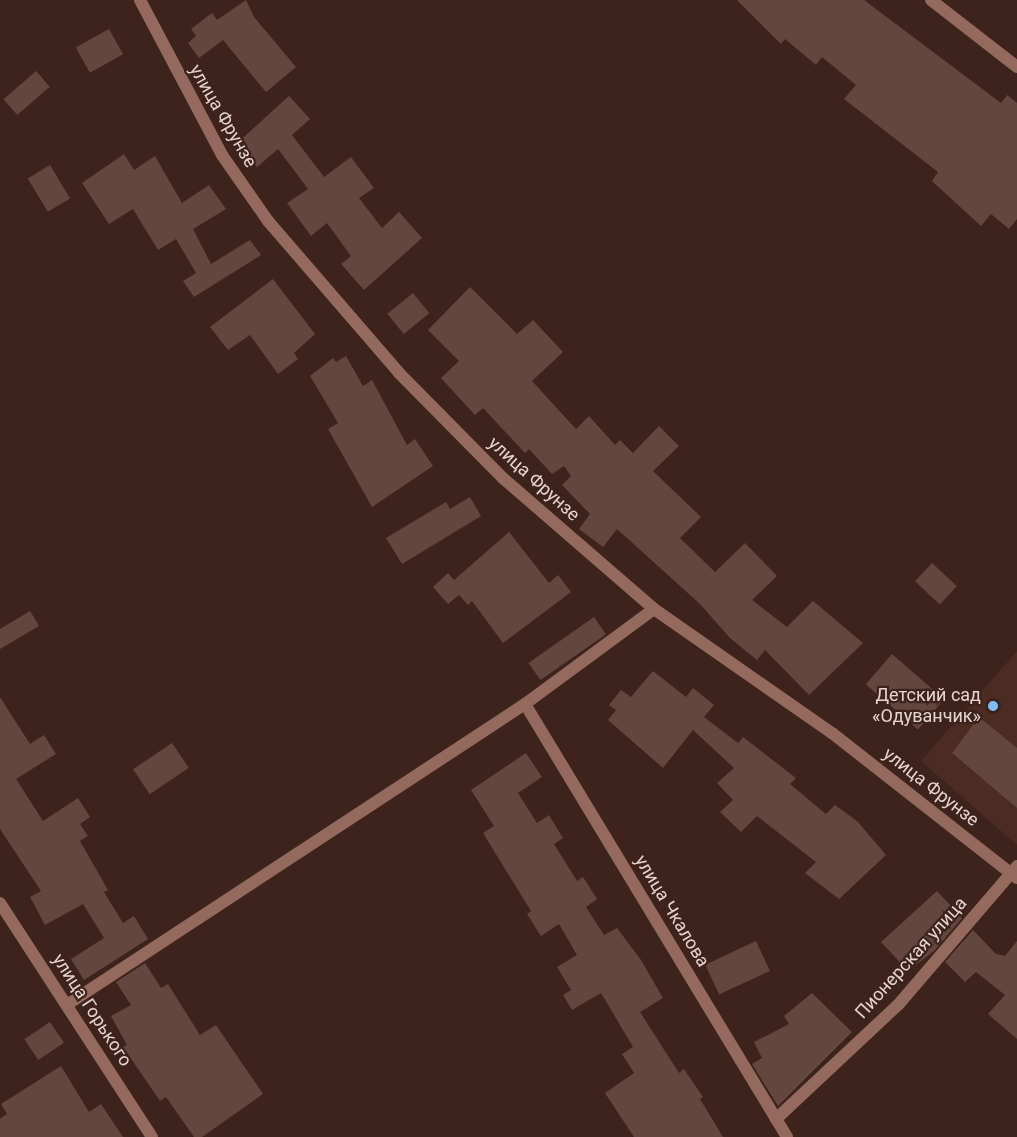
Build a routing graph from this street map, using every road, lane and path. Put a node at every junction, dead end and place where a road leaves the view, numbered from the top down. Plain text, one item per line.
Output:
1 (140, 0) edge
2 (932, 0) edge
3 (1017, 67) edge
4 (654, 609) junction
5 (525, 704) junction
6 (1015, 872) edge
7 (0, 903) edge
8 (68, 1004) junction
9 (776, 1119) junction
10 (152, 1137) edge
11 (787, 1137) edge

1 - 4 street, улица Фрунзе
2 - 3 street
4 - 5 street
4 - 6 street, улица Фрунзе
5 - 8 street
5 - 9 street, улица Чкалова
6 - 9 street, Пионерская улица
7 - 8 street, улица Горького
8 - 10 street, улица Горького
9 - 11 street, улица Чкалова

